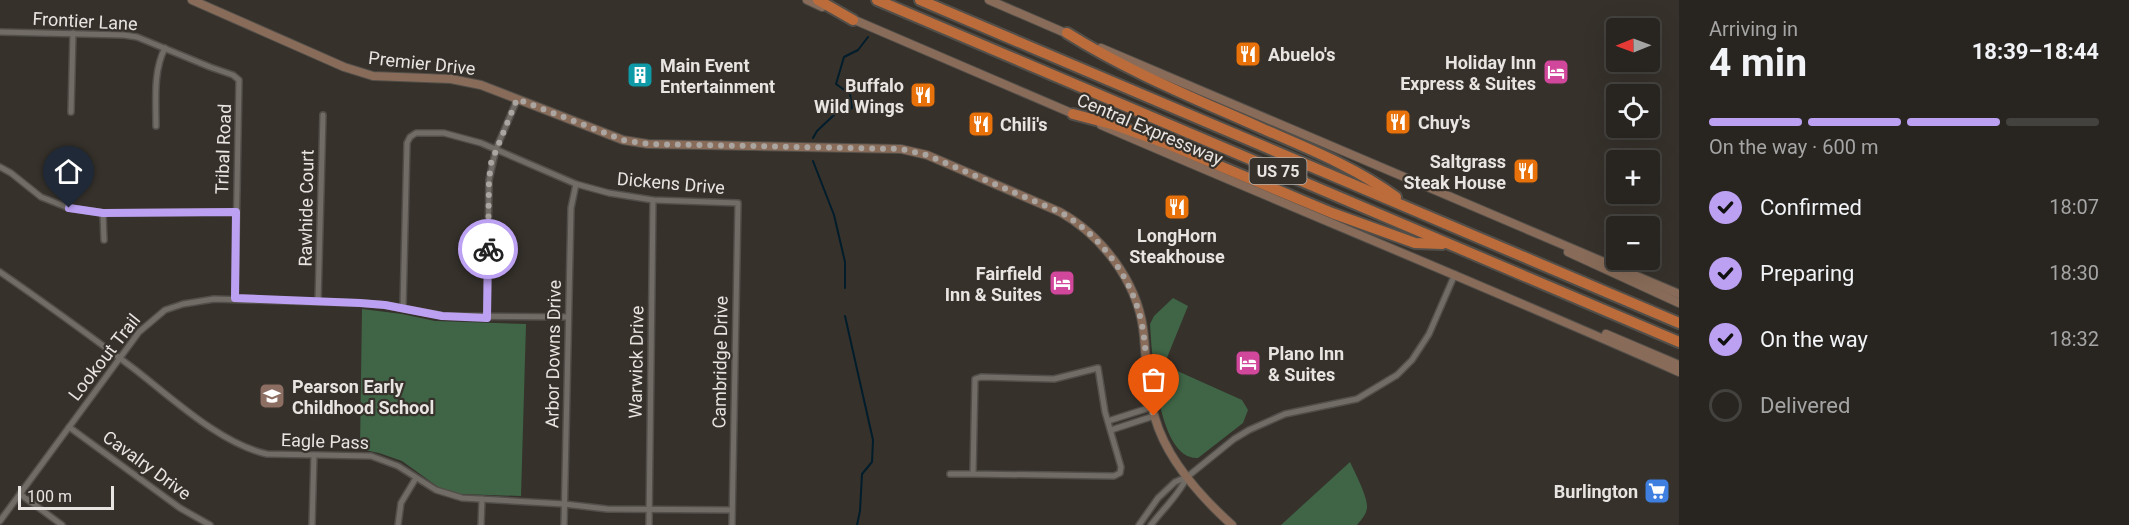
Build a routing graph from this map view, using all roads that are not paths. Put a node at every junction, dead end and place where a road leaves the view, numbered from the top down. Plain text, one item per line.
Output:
1 (192, 0) edge
2 (807, 0) edge
3 (818, 0) edge
4 (877, 0) edge
5 (920, 0) edge
6 (989, 0) edge
7 (853, 20) junction
8 (0, 32) edge
9 (73, 33) junction
10 (1067, 33) junction
11 (165, 48) junction
12 (233, 75) joint
13 (517, 99) junction
14 (71, 112) dead end
15 (1073, 114) junction
16 (323, 115) dead end
17 (156, 126) dead end
18 (496, 149) junction
19 (0, 167) edge
20 (576, 184) junction
21 (653, 200) junction
22 (734, 203) joint
23 (1413, 209) junction
24 (236, 212) junction
25 (103, 213) junction
26 (1500, 218) junction
27 (104, 240) dead end
28 (1447, 244) junction
29 (0, 272) edge
30 (1455, 274) junction
31 (1679, 294) edge
32 (235, 298) junction
33 (318, 301) junction
34 (1679, 303) edge
35 (403, 308) junction
36 (568, 317) junction
37 (487, 318) junction
38 (1559, 319) junction
39 (1679, 323) edge
40 (1679, 342) edge
41 (120, 358) junction
42 (1679, 364) edge
43 (1679, 372) edge
44 (1152, 407) junction
45 (1154, 416) junction
46 (1108, 421) junction
47 (69, 427) junction
48 (1111, 430) junction
49 (314, 455) junction
50 (950, 474) dead end
51 (973, 474) junction
52 (1187, 477) junction
53 (417, 478) junction
54 (20, 494) junction
55 (482, 499) junction
56 (1155, 502) junction
57 (564, 504) junction
58 (649, 508) junction
59 (1163, 509) junction
60 (732, 510) junction
61 (0, 521) edge
62 (62, 525) edge
63 (210, 525) edge
64 (312, 525) edge
65 (398, 525) edge
66 (481, 525) edge
67 (564, 525) edge
68 (649, 525) edge
69 (732, 525) edge
70 (1139, 525) edge
71 (1151, 525) edge
72 (1232, 525) edge

1 - 13 main road, Premier Drive
2 - 7 main road, Central Expressway
3 - 7 highway
4 - 28 highway, Central Expressway / US 75
5 - 23 highway, Central Expressway / US 75
6 - 10 main road
7 - 15 main road, Central Expressway
8 - 9 street, Frontier Lane
9 - 11 street, Frontier Lane
9 - 14 street
10 - 23 highway
10 - 26 main road
11 - 12 street, Frontier Lane
11 - 17 street
12 - 24 street, Tribal Road
13 - 18 street
13 - 44 main road, Premier Drive
15 - 28 highway
15 - 30 main road, Central Expressway
16 - 33 street, Rawhide Court
18 - 20 street, Dickens Drive
18 - 35 street, Dickens Drive
18 - 37 street
19 - 25 street
20 - 21 street, Dickens Drive
20 - 36 street, Arbor Downs Drive
21 - 22 street, Dickens Drive
21 - 58 street, Warwick Drive
22 - 60 street, Cambridge Drive
23 - 39 highway, Central Expressway / US 75
24 - 25 street
24 - 32 street, Tribal Road
25 - 27 street
26 - 31 main road
26 - 34 main road
28 - 40 highway, Central Expressway / US 75
29 - 41 street, Eagle Pass
30 - 38 main road, Central Expressway
30 - 52 street
32 - 33 street, Lookout Trail
32 - 41 street, Lookout Trail
33 - 35 street, Lookout Trail
35 - 37 street, Lookout Trail
36 - 37 street, Lookout Trail
36 - 57 street, Arbor Downs Drive
38 - 42 main road
38 - 43 main road, Central Expressway
41 - 47 street, Lookout Trail
41 - 49 street, Eagle Pass
44 - 45 main road, Premier Drive
44 - 46 street
45 - 48 street
45 - 52 main road, Premier Drive
46 - 48 street
46 - 51 street
47 - 54 street, Lookout Trail
47 - 63 street, Cavalry Drive
48 - 51 street
49 - 53 street, Eagle Pass
49 - 64 street
50 - 51 street
52 - 56 street
52 - 59 street
52 - 72 main road, Premier Drive
53 - 55 street, Eagle Pass
53 - 65 street
54 - 61 street, Lookout Trail
54 - 62 street
55 - 57 street, Eagle Pass
55 - 66 street
56 - 59 street
56 - 70 street
57 - 58 street, Eagle Pass
57 - 67 street, Arbor Downs Drive
58 - 60 street, Eagle Pass
58 - 68 street, Warwick Drive
59 - 71 street
60 - 69 street, Cambridge Drive

